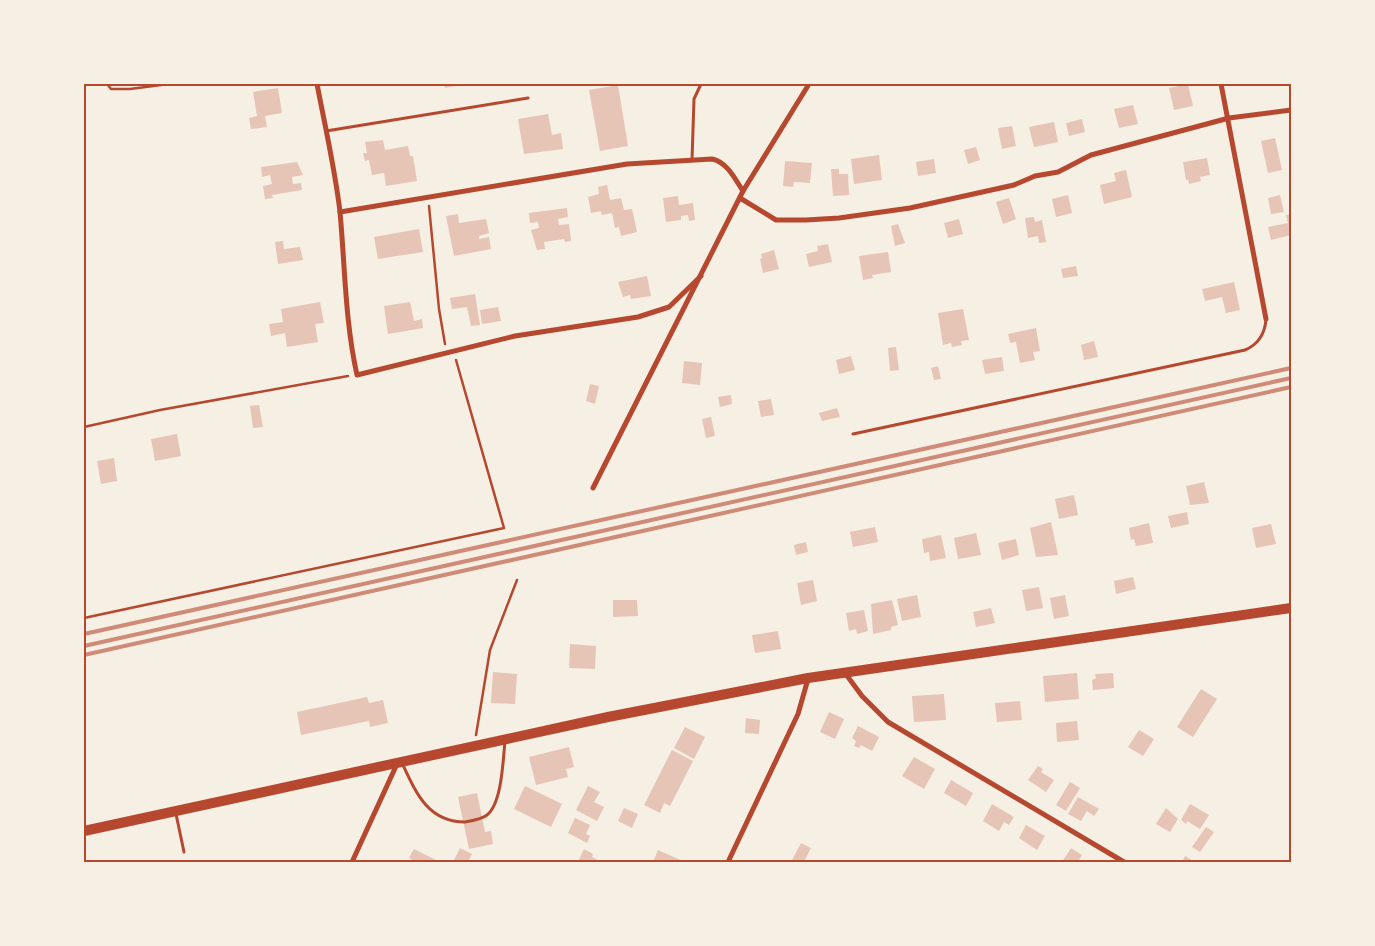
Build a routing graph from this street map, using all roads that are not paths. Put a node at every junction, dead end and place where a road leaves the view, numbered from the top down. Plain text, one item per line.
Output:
1 (317, 84) edge
2 (701, 84) edge
3 (809, 84) edge
4 (1221, 84) edge
5 (528, 98) dead end
6 (1291, 110) edge
7 (1229, 118) junction
8 (326, 131) junction
9 (692, 160) junction
10 (744, 192) junction
11 (740, 198) junction
12 (340, 212) junction
13 (700, 276) junction
14 (1266, 320) joint
15 (853, 434) dead end
16 (593, 488) dead end
17 (1291, 608) edge
18 (846, 673) junction
19 (808, 678) junction
20 (505, 739) junction
21 (399, 761) junction
22 (175, 811) junction
23 (84, 831) edge
24 (184, 852) dead end
25 (352, 862) edge
26 (728, 862) edge
27 (1124, 862) edge

1 - 8 street
2 - 9 lane
3 - 10 street
4 - 7 street
5 - 8 lane
6 - 7 street
7 - 11 street
7 - 14 street
8 - 12 street
9 - 10 street
9 - 12 street
10 - 11 street
11 - 13 street
12 - 13 street
13 - 16 street
14 - 15 lane
17 - 18 main road
18 - 19 main road
18 - 27 street
19 - 20 main road
19 - 26 street
20 - 21 main road
20 - 21 lane
21 - 22 main road
21 - 25 street
22 - 23 main road
22 - 24 lane

